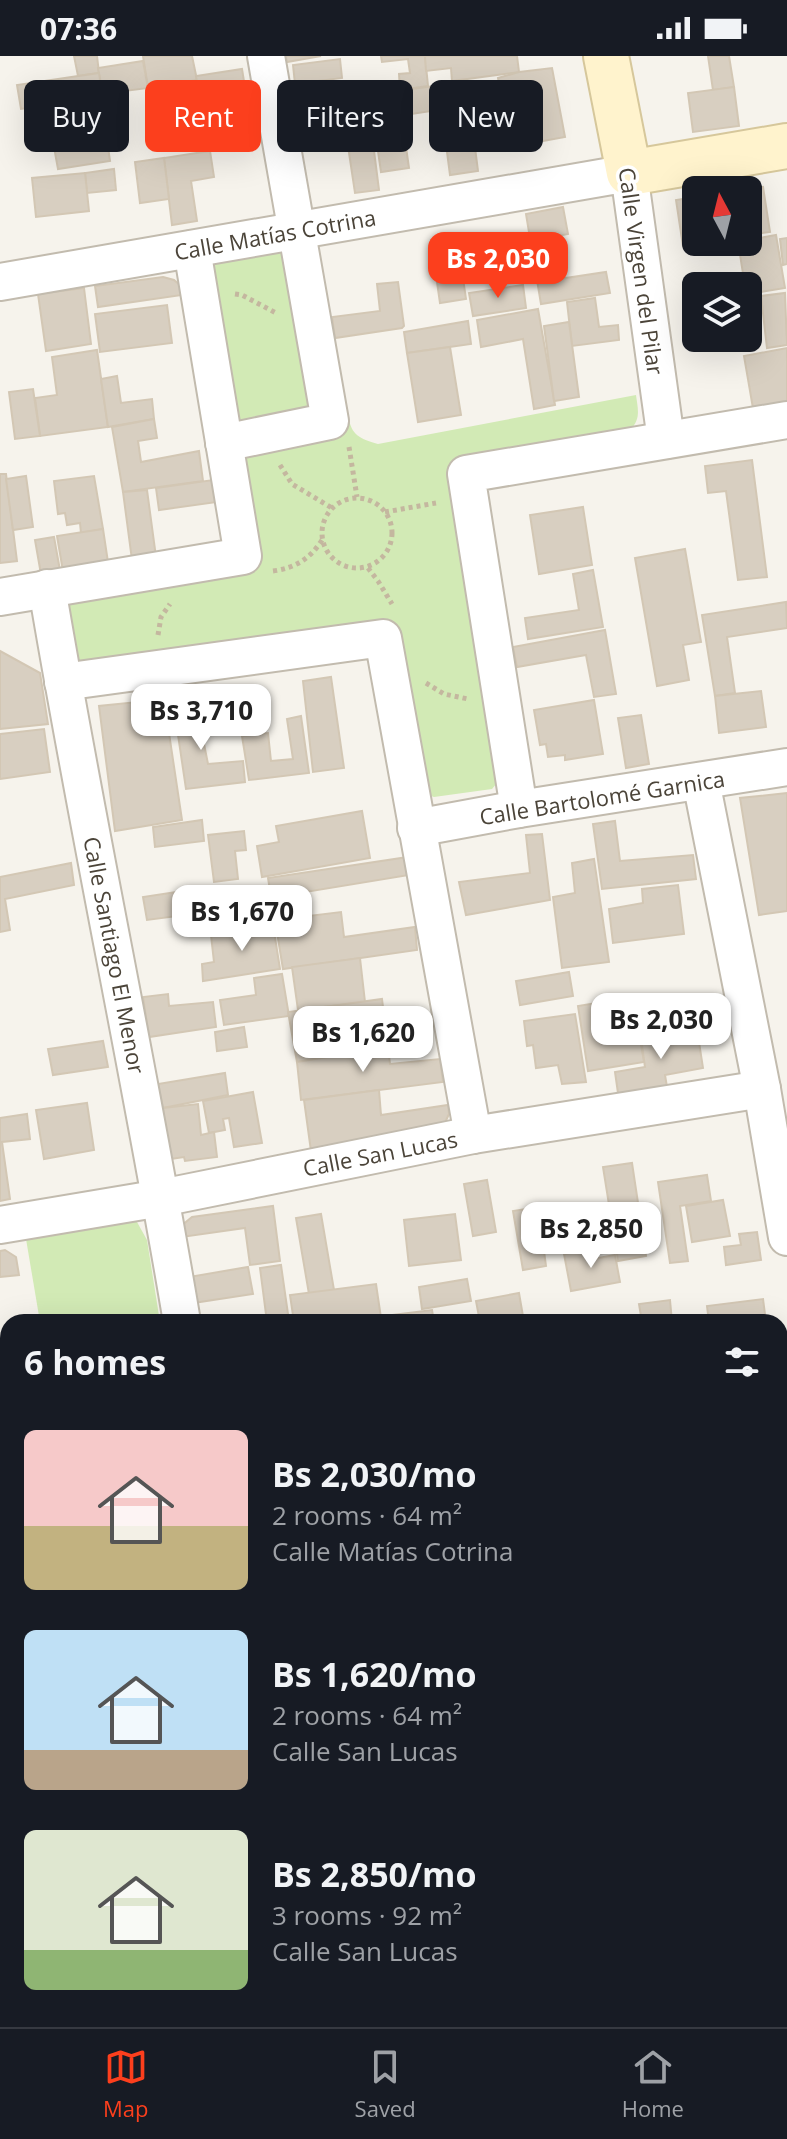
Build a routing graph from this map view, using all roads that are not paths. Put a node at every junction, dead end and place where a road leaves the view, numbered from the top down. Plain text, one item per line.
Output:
1 (266, 56) edge
2 (606, 56) edge
3 (787, 146) edge
4 (629, 173) junction
5 (297, 231) junction
6 (192, 249) junction
7 (0, 282) edge
8 (787, 420) edge
9 (666, 440) junction
10 (224, 443) junction
11 (47, 588) junction
12 (0, 597) edge
13 (63, 682) junction
14 (787, 767) edge
15 (701, 781) junction
16 (519, 809) junction
17 (416, 828) junction
18 (762, 1089) junction
19 (473, 1135) junction
20 (161, 1198) junction
21 (0, 1225) edge
22 (787, 1237) edge
23 (181, 1314) edge

1 - 5 street
2 - 4 street, Calle Virgen del Pilar
3 - 4 street, Calle Matías Cotrina
4 - 5 street, Calle Matías Cotrina
4 - 9 street, Calle Virgen del Pilar
5 - 6 street, Calle Matías Cotrina
5 - 10 street
6 - 7 street, Calle Matías Cotrina
6 - 10 street
8 - 9 street
9 - 16 street
10 - 11 street
11 - 12 street
11 - 13 street, Calle Santiago El Menor
13 - 17 street
13 - 20 street, Calle Santiago El Menor
14 - 15 street, Calle Bartolomé Garnica
15 - 16 street, Calle Bartolomé Garnica
15 - 18 street
16 - 17 street, Calle Bartolomé Garnica
17 - 19 street
18 - 19 street, Calle San Lucas
18 - 22 street
19 - 20 street, Calle San Lucas
20 - 21 street, Calle San Lucas
20 - 23 street, Calle Santiago El Menor

